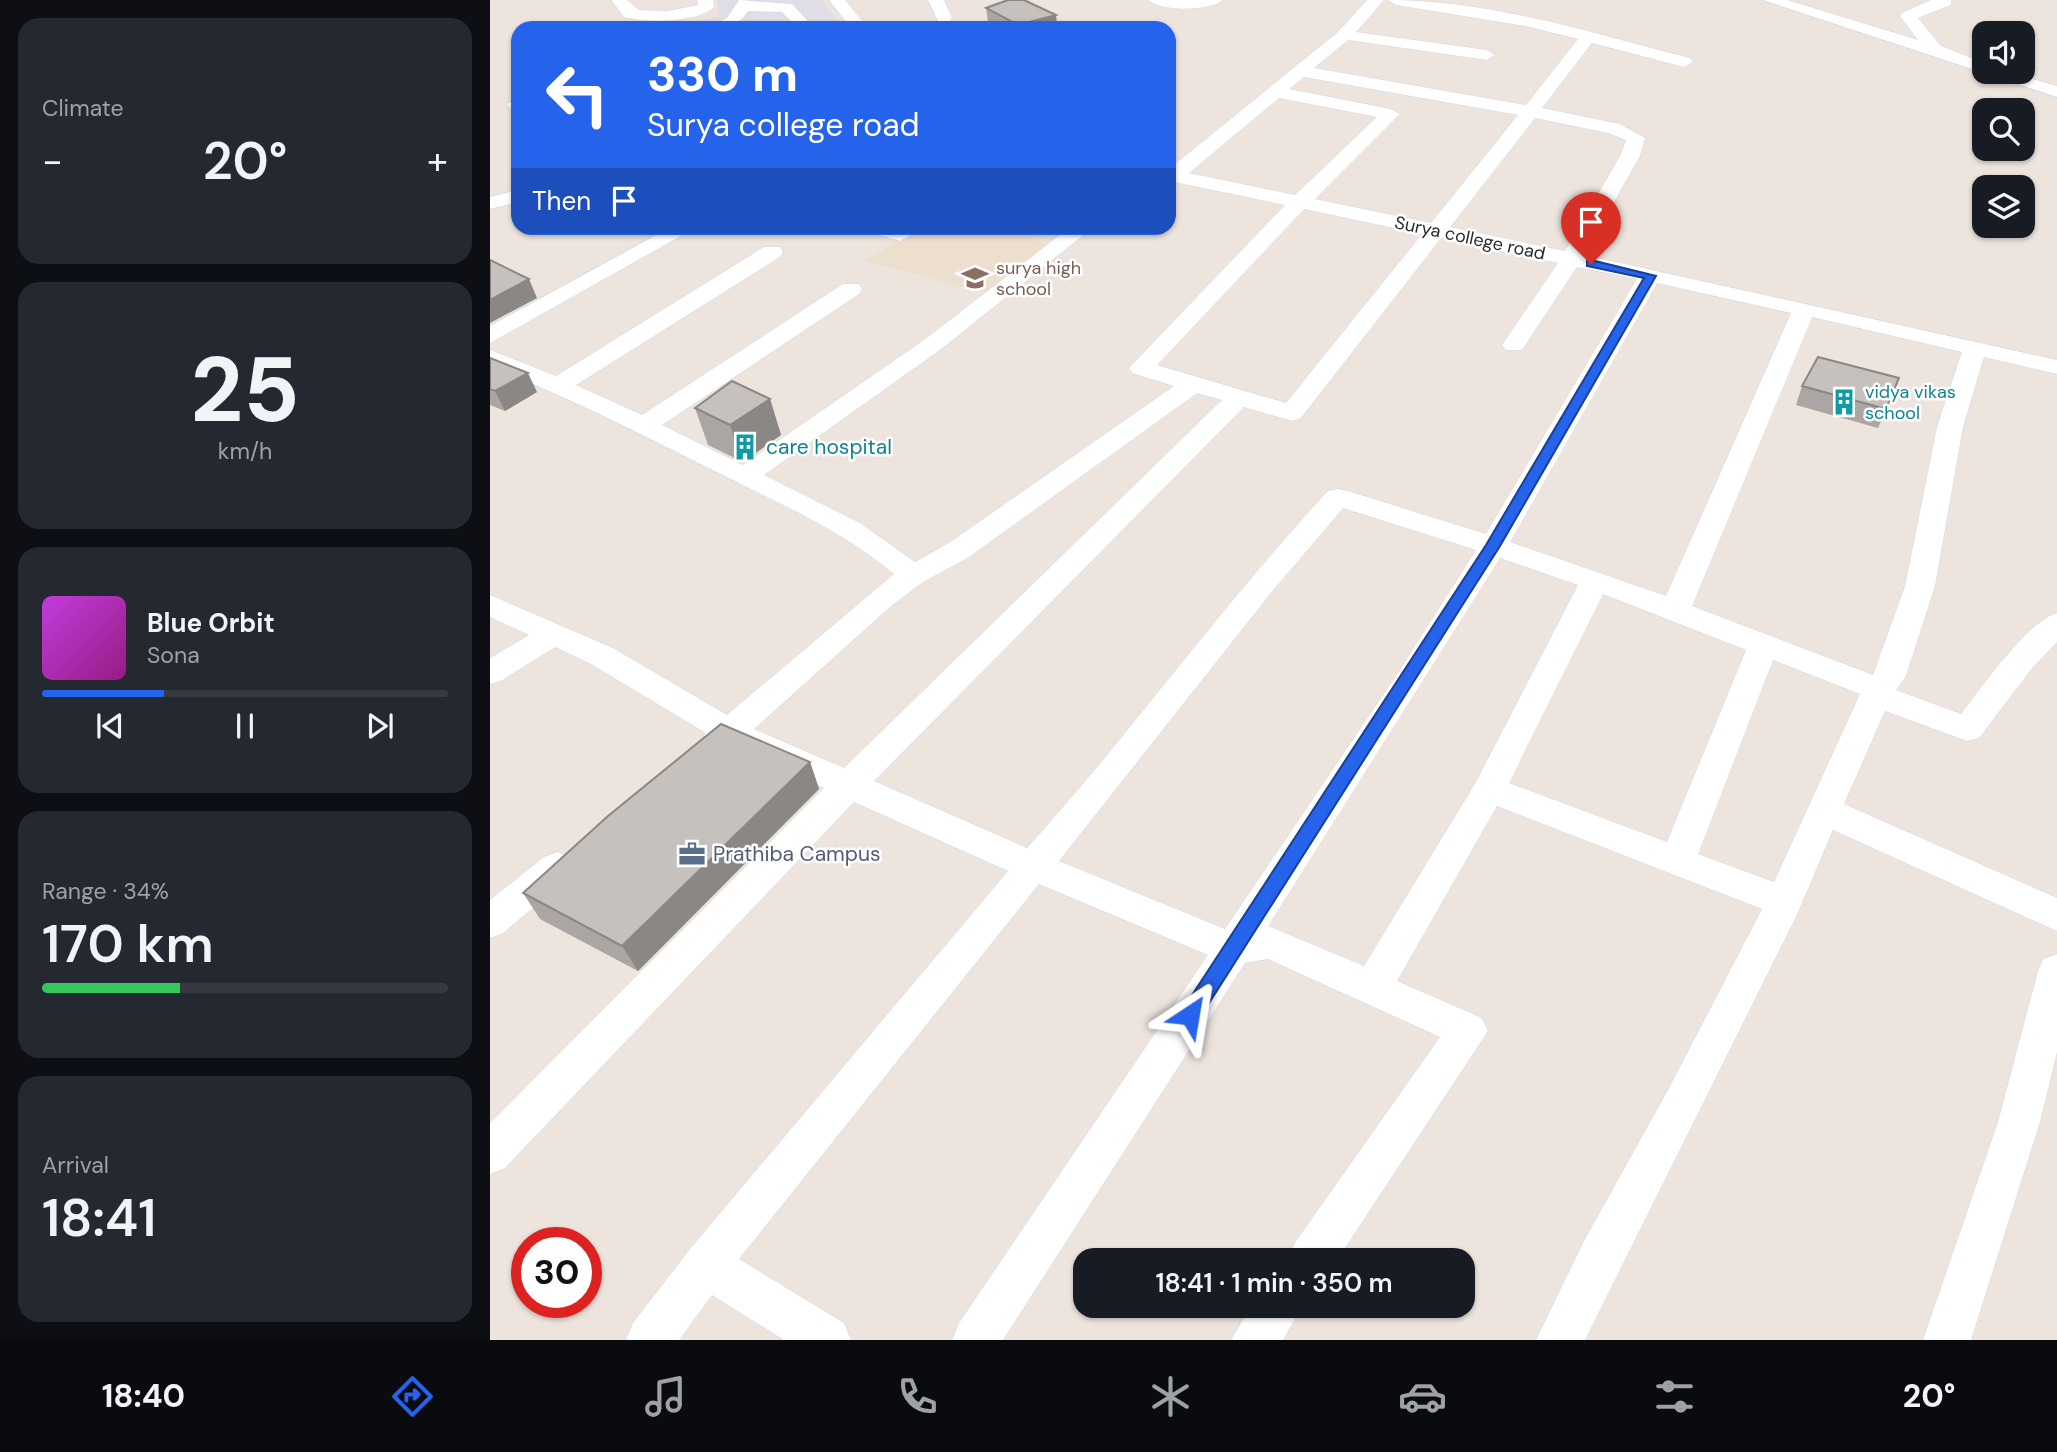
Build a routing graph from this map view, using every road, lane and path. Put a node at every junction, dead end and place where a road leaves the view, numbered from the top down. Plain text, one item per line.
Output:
1 (619, 0) edge
2 (705, 0) edge
3 (837, 0) edge
4 (936, 0) edge
5 (1156, 0) edge
6 (1215, 0) edge
7 (1376, 0) edge
8 (1396, 0) edge
9 (1771, 0) edge
10 (1939, 0) edge
11 (745, 3) edge
12 (944, 18) dead end
13 (733, 21) edge
14 (799, 21) edge
15 (854, 21) edge
16 (1344, 35) junction
17 (1587, 39) junction
18 (1935, 50) junction
19 (1488, 55) dead end
20 (1684, 62) dead end
21 (1972, 64) edge
22 (1300, 71) junction
23 (2031, 84) edge
24 (2057, 92) edge
25 (1276, 93) junction
26 (1529, 111) junction
27 (1176, 171) edge
28 (1176, 176) edge
29 (511, 197) edge
30 (1300, 202) junction
31 (490, 203) edge
32 (1434, 231) junction
33 (671, 235) edge
34 (1073, 235) edge
35 (772, 252) dead end
36 (1572, 259) junction
37 (1650, 276) junction
38 (851, 289) dead end
39 (1804, 309) junction
40 (490, 335) edge
41 (1514, 345) dead end
42 (1975, 348) junction
43 (490, 357) edge
44 (2057, 367) edge
45 (1193, 384) junction
46 (558, 385) junction
47 (1239, 397) junction
48 (643, 426) junction
49 (745, 476) junction
50 (1493, 546) junction
51 (913, 575) junction
52 (1595, 580) junction
53 (490, 605) edge
54 (1675, 611) junction
55 (2057, 623) edge
56 (554, 634) junction
57 (1763, 645) junction
58 (490, 673) edge
59 (1877, 692) junction
60 (730, 732) junction
61 (699, 757) edge
62 (848, 785) junction
63 (1489, 789) junction
64 (1824, 810) junction
65 (582, 849) edge
66 (1677, 861) junction
67 (1032, 866) junction
68 (1784, 902) junction
69 (2057, 915) edge
70 (490, 922) edge
71 (1234, 949) junction
72 (2057, 971) edge
73 (1372, 988) junction
74 (490, 1153) edge
75 (1318, 1248) edge
76 (706, 1265) junction
77 (1271, 1318) edge
78 (650, 1340) edge
79 (827, 1340) edge
80 (976, 1340) edge
81 (1255, 1340) edge
82 (1560, 1340) edge
83 (1947, 1340) edge

1 - 2 street
3 - 15 street
4 - 12 street
5 - 6 street
7 - 16 street
8 - 17 street
9 - 18 street
10 - 18 street
11 - 13 street
11 - 14 street
16 - 19 street
16 - 22 street
17 - 20 street
17 - 26 street
18 - 21 street
22 - 25 street
22 - 26 street
23 - 24 street
25 - 27 street
25 - 30 street
26 - 32 street
26 - 36 street
28 - 30 street, Surya college road
29 - 31 street
30 - 32 street, Surya college road
30 - 45 street
32 - 36 street, Surya college road
32 - 47 street
33 - 40 street
34 - 49 street
35 - 46 street
36 - 37 street, Surya college road
36 - 41 street
37 - 39 street, Surya college road
37 - 50 street
38 - 48 street
39 - 42 street, Surya college road
39 - 54 street
42 - 44 street, Surya college road
42 - 59 street
43 - 46 street
45 - 47 street
45 - 51 street
46 - 48 street
47 - 62 street
48 - 49 street
49 - 51 street
50 - 52 street
50 - 67 street
50 - 71 street
51 - 60 street
52 - 54 street
52 - 63 street
53 - 56 street
54 - 57 street
55 - 59 street
56 - 58 street
56 - 60 street
57 - 59 street
57 - 66 street
59 - 64 street
60 - 61 street
60 - 62 street
62 - 67 street
62 - 74 street
63 - 66 street
63 - 73 street
64 - 68 street
64 - 69 street
65 - 70 street
66 - 68 street
67 - 71 street
67 - 76 street
68 - 82 street
71 - 73 street
71 - 80 street
72 - 83 street
73 - 75 street
76 - 78 street
76 - 79 street
77 - 81 street

